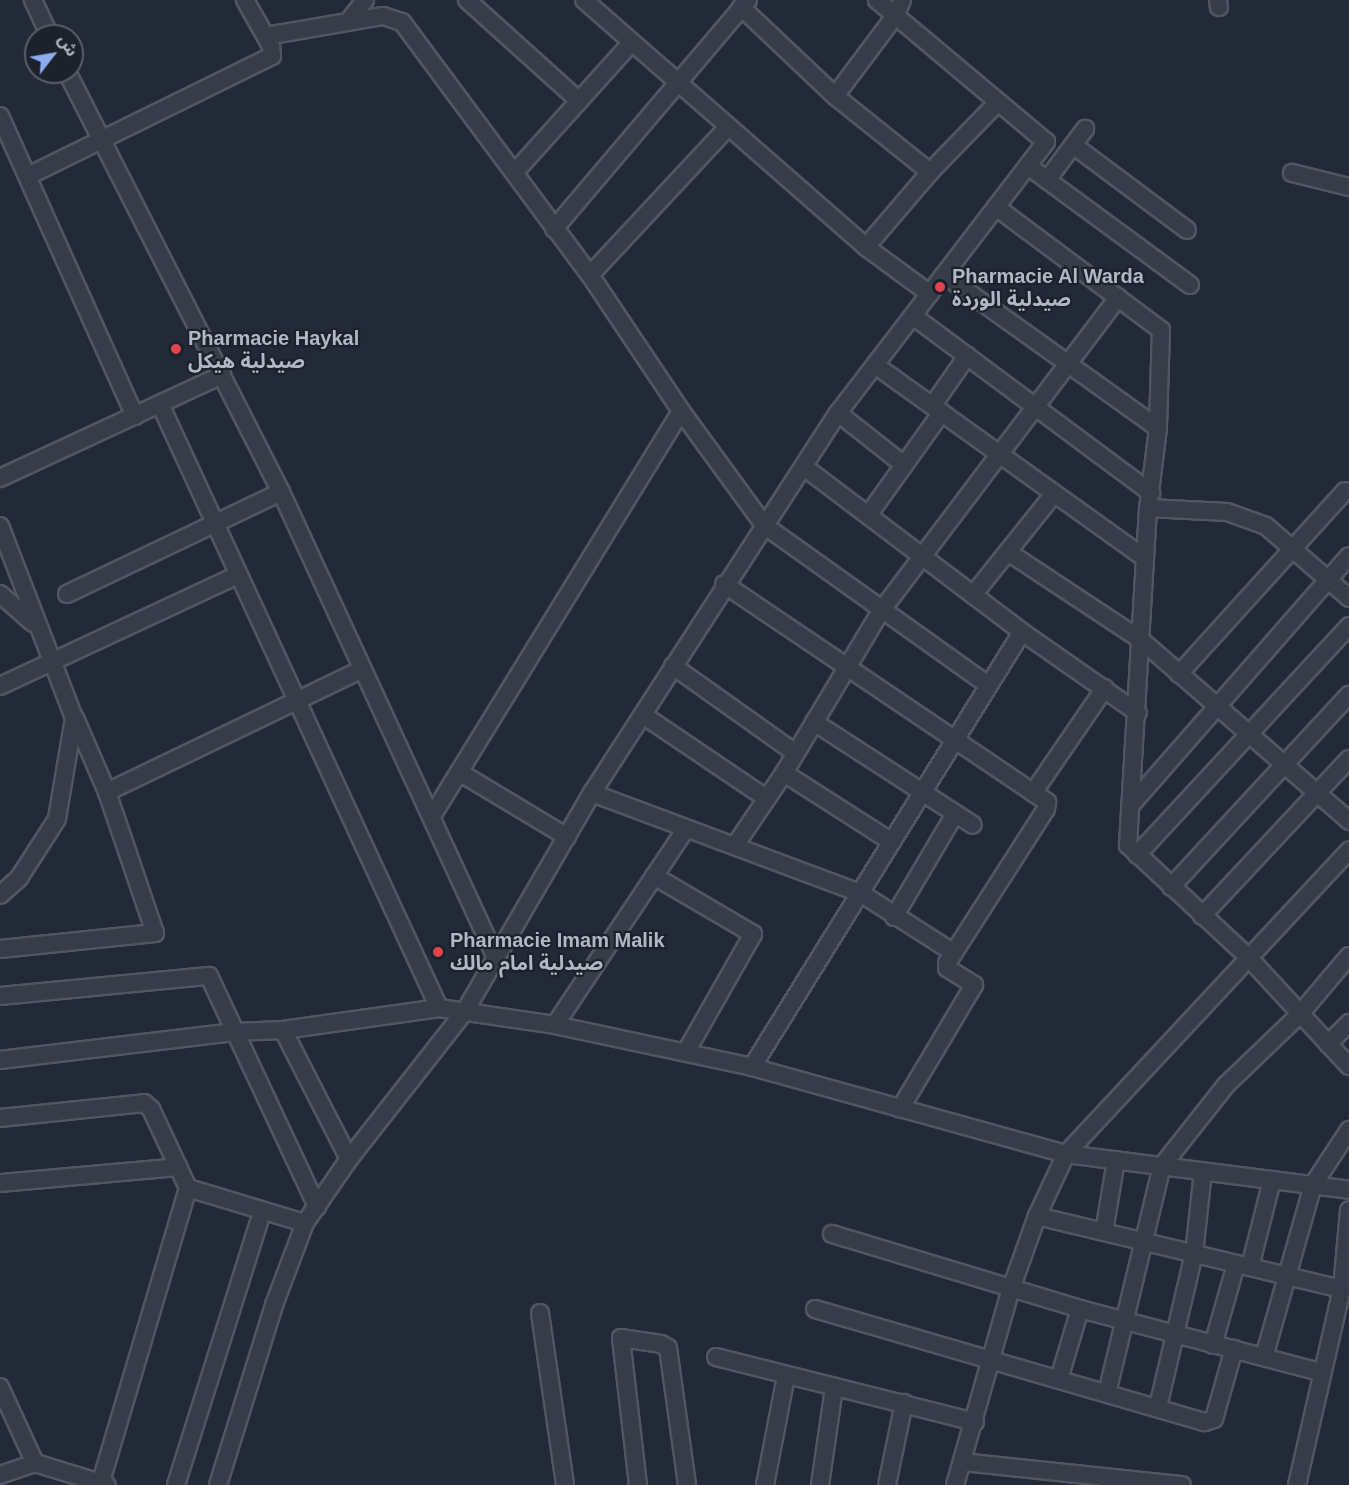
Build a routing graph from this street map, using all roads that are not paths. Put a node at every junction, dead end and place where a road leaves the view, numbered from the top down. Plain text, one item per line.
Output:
1 (33, 0) edge
2 (245, 0) edge
3 (365, 0) edge
4 (467, 0) edge
5 (584, 0) edge
6 (877, 0) edge
7 (744, 3) edge
8 (899, 8) edge
9 (348, 22) junction
10 (44, 24) edge
11 (266, 36) junction
12 (631, 43) junction
13 (73, 84) edge
14 (677, 85) junction
15 (835, 96) junction
16 (579, 101) junction
17 (997, 103) junction
18 (0, 116) edge
19 (728, 127) junction
20 (1085, 129) dead end
21 (100, 142) junction
22 (1073, 145) junction
23 (1028, 166) junction
24 (515, 172) junction
25 (930, 172) junction
26 (1292, 173) dead end
27 (28, 176) junction
28 (1047, 180) junction
29 (1349, 187) edge
30 (996, 207) junction
31 (554, 229) junction
32 (1187, 230) dead end
33 (866, 247) junction
34 (590, 275) junction
35 (944, 275) junction
36 (1190, 285) dead end
37 (930, 294) junction
38 (1118, 298) junction
39 (913, 316) junction
40 (967, 356) junction
41 (1071, 363) junction
42 (875, 365) junction
43 (222, 375) junction
44 (160, 404) junction
45 (1038, 408) junction
46 (938, 409) junction
47 (681, 411) junction
48 (838, 414) junction
49 (135, 416) junction
50 (1158, 428) junction
51 (999, 457) junction
52 (904, 465) junction
53 (804, 467) junction
54 (0, 478) edge
55 (1345, 491) dead end
56 (281, 492) junction
57 (1054, 494) junction
58 (1150, 500) junction
59 (869, 514) junction
60 (213, 524) junction
61 (0, 526) edge
62 (765, 526) junction
63 (1293, 548) junction
64 (1008, 552) junction
65 (923, 555) junction
66 (1349, 556) edge
67 (1145, 558) junction
68 (237, 576) junction
69 (1328, 579) junction
70 (724, 584) junction
71 (0, 594) edge
72 (67, 594) dead end
73 (973, 595) junction
74 (1349, 598) edge
75 (882, 610) junction
76 (36, 626) junction
77 (1349, 626) edge
78 (1022, 632) junction
79 (1141, 640) junction
80 (51, 663) junction
81 (848, 664) junction
82 (673, 666) junction
83 (361, 670) junction
84 (1179, 674) junction
85 (988, 685) junction
86 (0, 686) edge
87 (1105, 688) junction
88 (1349, 695) edge
89 (294, 700) junction
90 (1216, 707) junction
91 (1138, 713) junction
92 (643, 715) junction
93 (74, 718) junction
94 (814, 722) junction
95 (1249, 735) junction
96 (955, 739) junction
97 (794, 752) junction
98 (1349, 759) edge
99 (1284, 765) junction
100 (459, 772) junction
101 (784, 773) junction
102 (107, 792) junction
103 (592, 793) junction
104 (1033, 793) junction
105 (1318, 793) junction
106 (924, 794) junction
107 (766, 798) junction
108 (1130, 806) junction
109 (955, 814) junction
110 (432, 816) junction
111 (1349, 821) edge
112 (973, 825) dead end
113 (685, 830) junction
114 (567, 837) junction
115 (892, 842) junction
116 (736, 844) junction
117 (1349, 851) edge
118 (1137, 855) junction
119 (654, 876) junction
120 (1171, 888) junction
121 (862, 894) junction
122 (0, 895) edge
123 (1202, 916) junction
124 (894, 917) junction
125 (0, 949) edge
126 (954, 953) junction
127 (1349, 956) edge
128 (1248, 957) junction
129 (497, 960) junction
130 (0, 996) edge
131 (439, 1008) junction
132 (465, 1011) junction
133 (1300, 1014) junction
134 (1349, 1023) edge
135 (555, 1025) junction
136 (283, 1030) junction
137 (234, 1032) junction
138 (1328, 1044) junction
139 (686, 1052) junction
140 (0, 1060) edge
141 (1349, 1066) edge
142 (752, 1067) junction
143 (900, 1109) junction
144 (0, 1118) edge
145 (1349, 1130) edge
146 (1066, 1154) junction
147 (349, 1159) junction
148 (1116, 1160) junction
149 (1162, 1166) junction
150 (178, 1167) junction
151 (1203, 1171) junction
152 (1272, 1180) junction
153 (0, 1184) edge
154 (1313, 1185) junction
155 (188, 1188) junction
156 (1349, 1190) edge
157 (317, 1207) junction
158 (1349, 1210) edge
159 (262, 1213) junction
160 (1037, 1216) junction
161 (306, 1223) junction
162 (1104, 1232) junction
163 (832, 1234) dead end
164 (1143, 1242) junction
165 (1194, 1254) junction
166 (1243, 1265) junction
167 (1289, 1276) junction
168 (1011, 1289) junction
169 (1341, 1289) junction
170 (814, 1309) dead end
171 (1080, 1309) junction
172 (540, 1313) dead end
173 (1126, 1322) junction
174 (1177, 1336) junction
175 (1213, 1345) junction
176 (1234, 1349) junction
177 (716, 1357) dead end
178 (1264, 1357) junction
179 (993, 1361) junction
180 (1320, 1372) junction
181 (786, 1376) junction
182 (1059, 1379) junction
183 (0, 1387) edge
184 (834, 1388) junction
185 (1107, 1393) junction
186 (904, 1403) junction
187 (1158, 1407) junction
188 (975, 1422) junction
189 (962, 1462) junction
190 (35, 1463) junction
191 (0, 1475) edge
192 (102, 1484) edge
193 (176, 1485) edge
194 (218, 1485) edge
195 (566, 1485) edge
196 (638, 1485) edge
197 (687, 1485) edge
198 (765, 1485) edge
199 (820, 1485) edge
200 (887, 1485) edge
201 (955, 1485) edge
202 (1182, 1485) edge
203 (1297, 1485) edge

1 - 10 street
2 - 11 street
3 - 9 street
4 - 16 street
5 - 12 street
6 - 8 street
7 - 14 street
7 - 15 street
8 - 15 street
8 - 17 street
9 - 11 street
9 - 24 street
11 - 21 street
12 - 14 street
12 - 16 street
13 - 21 street
14 - 19 street
14 - 31 street
15 - 25 street
16 - 24 street
17 - 23 street
17 - 25 street
18 - 27 street
19 - 33 street
19 - 34 street
20 - 22 street
21 - 27 street
21 - 43 street
22 - 28 street
22 - 32 street
23 - 28 street
23 - 30 street
24 - 31 street
25 - 33 street
26 - 29 street
27 - 49 street
28 - 36 street
30 - 35 street
30 - 38 street
31 - 34 street
33 - 37 street
34 - 47 street
35 - 37 street
35 - 41 street
37 - 39 street
38 - 41 street
38 - 50 street
39 - 40 street
39 - 42 street
40 - 45 street
40 - 46 street
41 - 45 street
41 - 50 street
42 - 46 street
42 - 48 street
43 - 44 street
43 - 56 street
44 - 49 street
44 - 60 street
45 - 51 street
45 - 58 street
46 - 51 street
46 - 52 street
47 - 62 street
47 - 100 street
48 - 52 street
48 - 53 street
49 - 54 street
50 - 58 street
51 - 57 street
51 - 65 street
52 - 59 street
53 - 59 street
53 - 62 street
55 - 63 street
56 - 60 street
56 - 83 street
57 - 64 street
57 - 67 street
58 - 63 street
58 - 67 street
59 - 65 street
60 - 68 street
60 - 72 street
61 - 76 street
62 - 70 street
62 - 75 street
63 - 69 street
63 - 84 street
64 - 73 street
64 - 79 street
65 - 73 street
65 - 75 street
66 - 69 street
67 - 79 street
68 - 80 street
68 - 89 street
69 - 74 street
69 - 90 street
70 - 81 street
70 - 82 street
71 - 76 street
73 - 78 street
75 - 81 street
75 - 85 street
76 - 80 street
77 - 95 street
78 - 85 street
78 - 87 street
79 - 84 street
79 - 91 street
80 - 86 street
80 - 93 street
81 - 94 street
81 - 96 street
82 - 92 street
82 - 97 street
83 - 89 street
83 - 110 street
84 - 90 street
85 - 96 street
87 - 91 street
87 - 104 street
88 - 99 street
89 - 102 street
89 - 131 street
90 - 95 street
90 - 108 street
91 - 108 street
92 - 103 street
92 - 107 street
93 - 102 street
93 - 122 street
94 - 97 street
94 - 106 street
95 - 99 street
95 - 118 street
96 - 104 street
96 - 106 street
97 - 101 street
98 - 105 street
99 - 105 street
99 - 120 street
100 - 110 street
100 - 114 street
101 - 107 street
101 - 115 street
102 - 125 street
103 - 113 street
103 - 114 street
104 - 126 street
105 - 111 street
105 - 123 street
106 - 109 street
106 - 115 street
107 - 116 street
108 - 118 street
109 - 112 street
109 - 124 street
110 - 129 street
113 - 116 street
113 - 119 street
114 - 129 street
115 - 121 street
116 - 121 street
117 - 128 street
118 - 120 street
119 - 135 street
119 - 139 street
120 - 123 street
121 - 124 street
121 - 142 street
123 - 128 street
124 - 126 street
126 - 143 street
127 - 133 street
128 - 133 street
128 - 146 street
129 - 132 street
130 - 137 street
131 - 132 street
131 - 136 street
132 - 135 street
132 - 147 street
133 - 138 street
133 - 149 street
134 - 138 street
135 - 139 street
136 - 137 street
136 - 147 street
137 - 140 street
137 - 157 street
138 - 141 street
139 - 142 street
142 - 143 street
143 - 146 street
144 - 150 street
145 - 154 street
146 - 148 street
146 - 160 street
147 - 157 street
148 - 149 street
148 - 162 street
149 - 151 street
149 - 164 street
150 - 153 street
150 - 155 street
151 - 152 street
151 - 165 street
152 - 154 street
152 - 166 street
154 - 156 street
154 - 167 street
155 - 159 street
155 - 192 street
157 - 161 street
158 - 169 street
159 - 161 street
159 - 193 street
160 - 162 street
160 - 168 street
161 - 194 street
162 - 164 street
163 - 168 street
164 - 165 street
164 - 173 street
165 - 166 street
165 - 174 street
166 - 167 street
166 - 175 street
167 - 169 street
167 - 178 street
168 - 171 street
168 - 179 street
169 - 180 street
170 - 179 street
171 - 173 street
171 - 182 street
172 - 195 street
173 - 174 street
173 - 185 street
174 - 175 street
174 - 187 street
175 - 176 street
176 - 178 street
176 - 187 street
177 - 181 street
178 - 180 street
179 - 182 street
179 - 188 street
180 - 203 street
181 - 184 street
181 - 198 street
182 - 185 street
183 - 190 street
184 - 186 street
184 - 199 street
185 - 187 street
186 - 188 street
186 - 200 street
188 - 189 street
189 - 201 street
189 - 202 street
190 - 191 street
190 - 192 street
196 - 197 street

